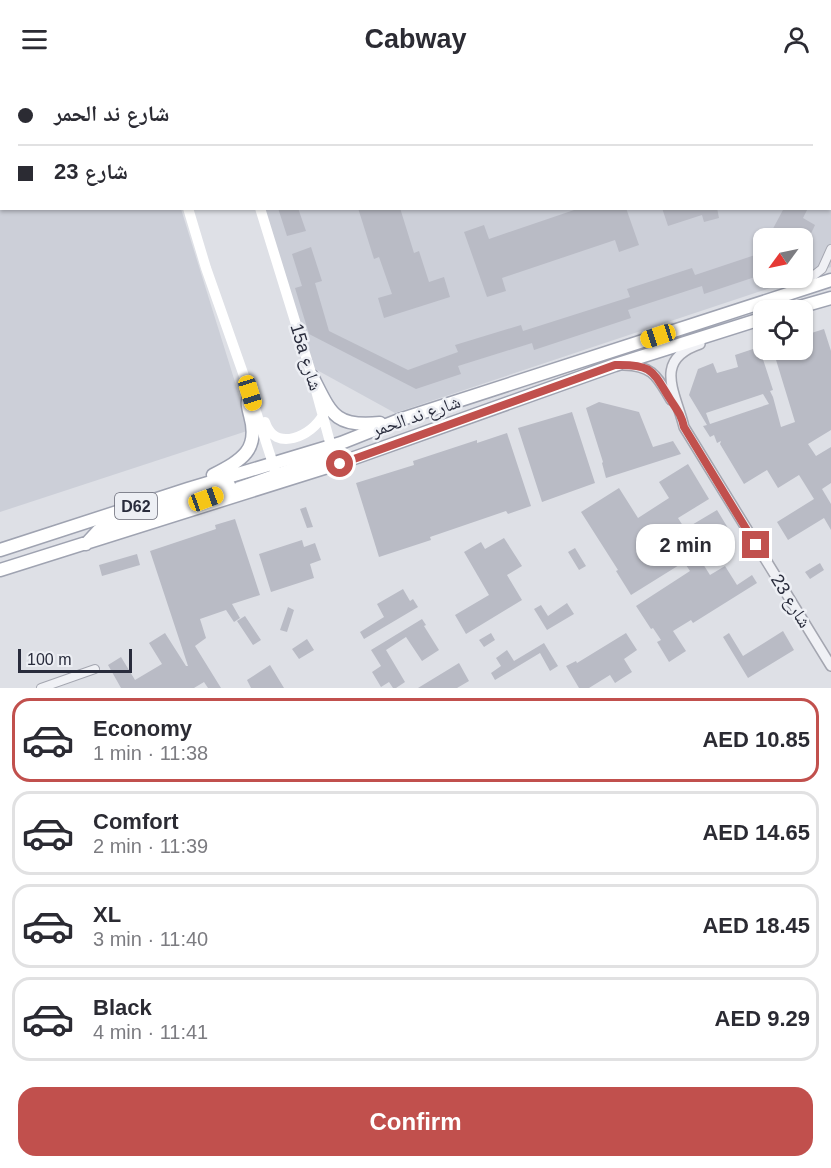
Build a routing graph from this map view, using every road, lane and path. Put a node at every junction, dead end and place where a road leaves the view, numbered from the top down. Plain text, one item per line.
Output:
1 (189, 210) edge
2 (261, 210) edge
3 (831, 249) edge
4 (831, 280) edge
5 (794, 291) junction
6 (831, 298) edge
7 (813, 303) edge
8 (753, 321) edge
9 (724, 330) junction
10 (609, 368) junction
11 (312, 376) junction
12 (597, 383) dead end
13 (250, 393) junction
14 (526, 398) junction
15 (454, 403) junction
16 (680, 411) junction
17 (515, 413) dead end
18 (323, 415) junction
19 (399, 420) junction
20 (331, 446) junction
21 (340, 464) junction
22 (250, 470) junction
23 (279, 472) junction
24 (188, 489) junction
25 (86, 544) junction
26 (0, 550) edge
27 (0, 570) edge
28 (831, 666) edge
29 (95, 669) dead end
30 (41, 688) edge

1 - 13 main road
2 - 11 main road, 15a شارع
3 - 5 street
4 - 5 main road, شارع ند الحمر / D62
5 - 15 main road, شارع ند الحمر / D62
6 - 7 main road
8 - 9 main road, شارع ند الحمر / D62
9 - 10 main road, شارع ند الحمر / D62
9 - 16 street, شارع 23
10 - 12 main road
10 - 14 main road, شارع ند الحمر / D62
10 - 16 street, شارع 23
11 - 18 main road, 15a شارع
11 - 19 main road
13 - 18 main road
13 - 23 main road
13 - 24 main road
14 - 17 main road
14 - 21 main road, شارع ند الحمر / D62
15 - 19 main road, شارع ند الحمر / D62
15 - 21 main road
16 - 28 street, شارع 23
18 - 20 main road, 15a شارع
19 - 20 main road, شارع ند الحمر / D62
20 - 23 main road, شارع ند الحمر / D62
21 - 23 main road, شارع ند الحمر / D62
22 - 23 main road, شارع ند الحمر / D62
22 - 24 main road, شارع ند الحمر / D62
22 - 25 main road
23 - 25 main road, شارع ند الحمر / D62
24 - 26 main road, شارع ند الحمر / D62
25 - 27 main road, شارع ند الحمر / D62
29 - 30 street

